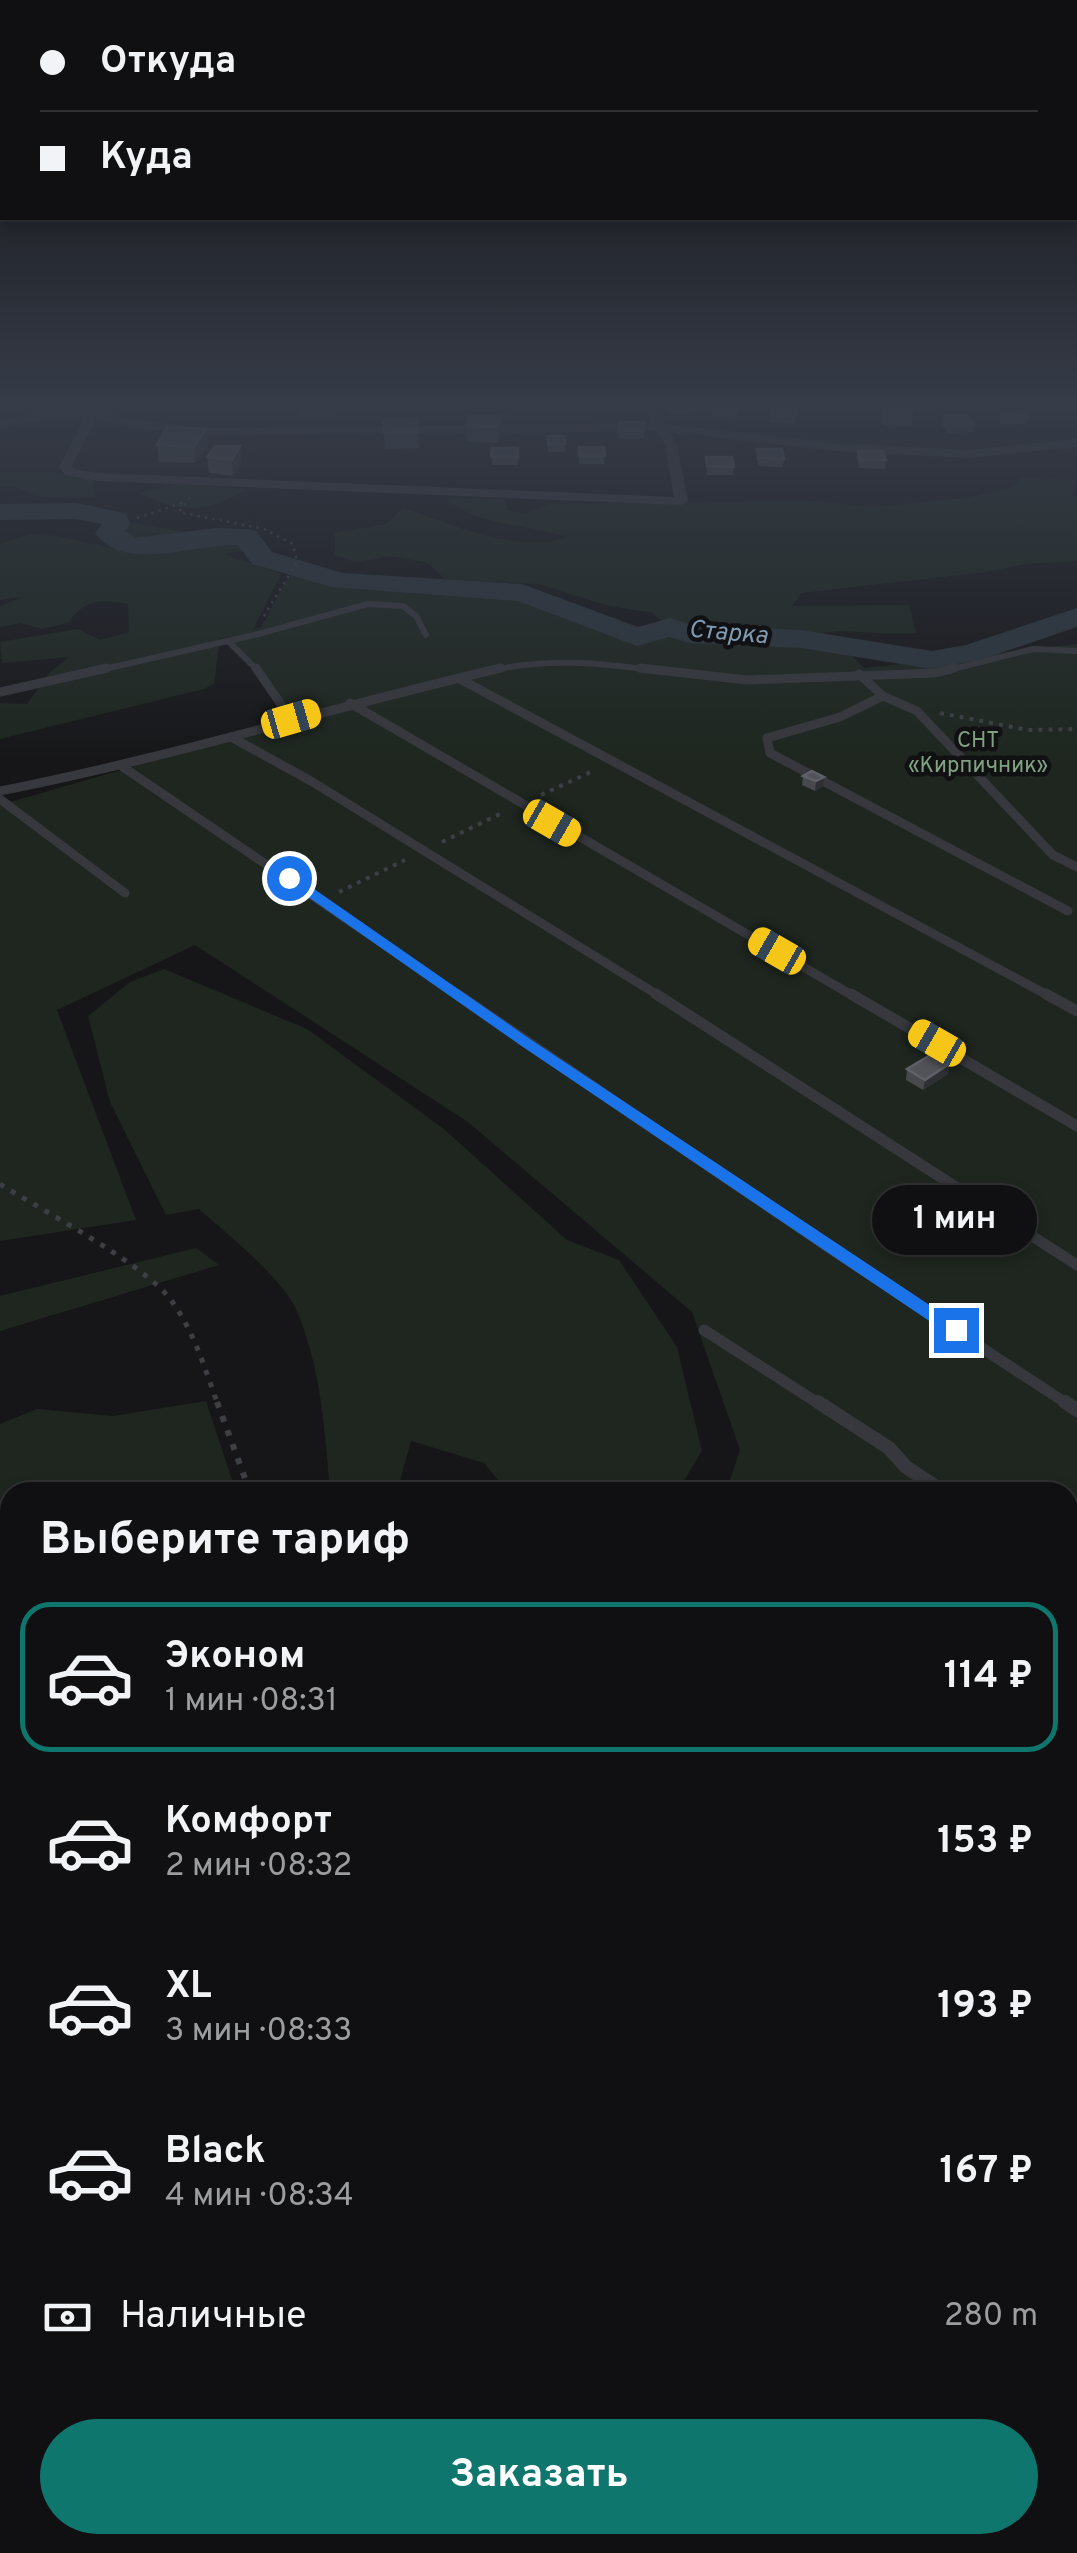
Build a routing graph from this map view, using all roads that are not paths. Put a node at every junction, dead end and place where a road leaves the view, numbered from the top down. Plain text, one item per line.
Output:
1 (426, 634) dead end
2 (228, 640) junction
3 (1077, 651) edge
4 (859, 674) junction
5 (460, 678) junction
6 (0, 692) edge
7 (883, 696) junction
8 (350, 703) junction
9 (291, 719) junction
10 (231, 736) junction
11 (122, 767) junction
12 (0, 791) edge
13 (0, 799) edge
14 (1077, 867) edge
15 (124, 893) dead end
16 (1068, 910) dead end
17 (1077, 1011) edge
18 (1077, 1126) edge
19 (1077, 1264) edge
20 (704, 1330) dead end
21 (1077, 1410) edge
22 (929, 1482) edge

1 - 2 lane
2 - 6 lane
2 - 9 lane
3 - 4 lane
4 - 5 lane
4 - 7 lane
5 - 8 lane
5 - 17 lane
7 - 14 lane
7 - 16 lane
8 - 9 lane
8 - 18 lane
9 - 10 lane
10 - 11 lane
10 - 19 lane
11 - 12 lane
11 - 21 lane
13 - 15 lane
20 - 22 lane

